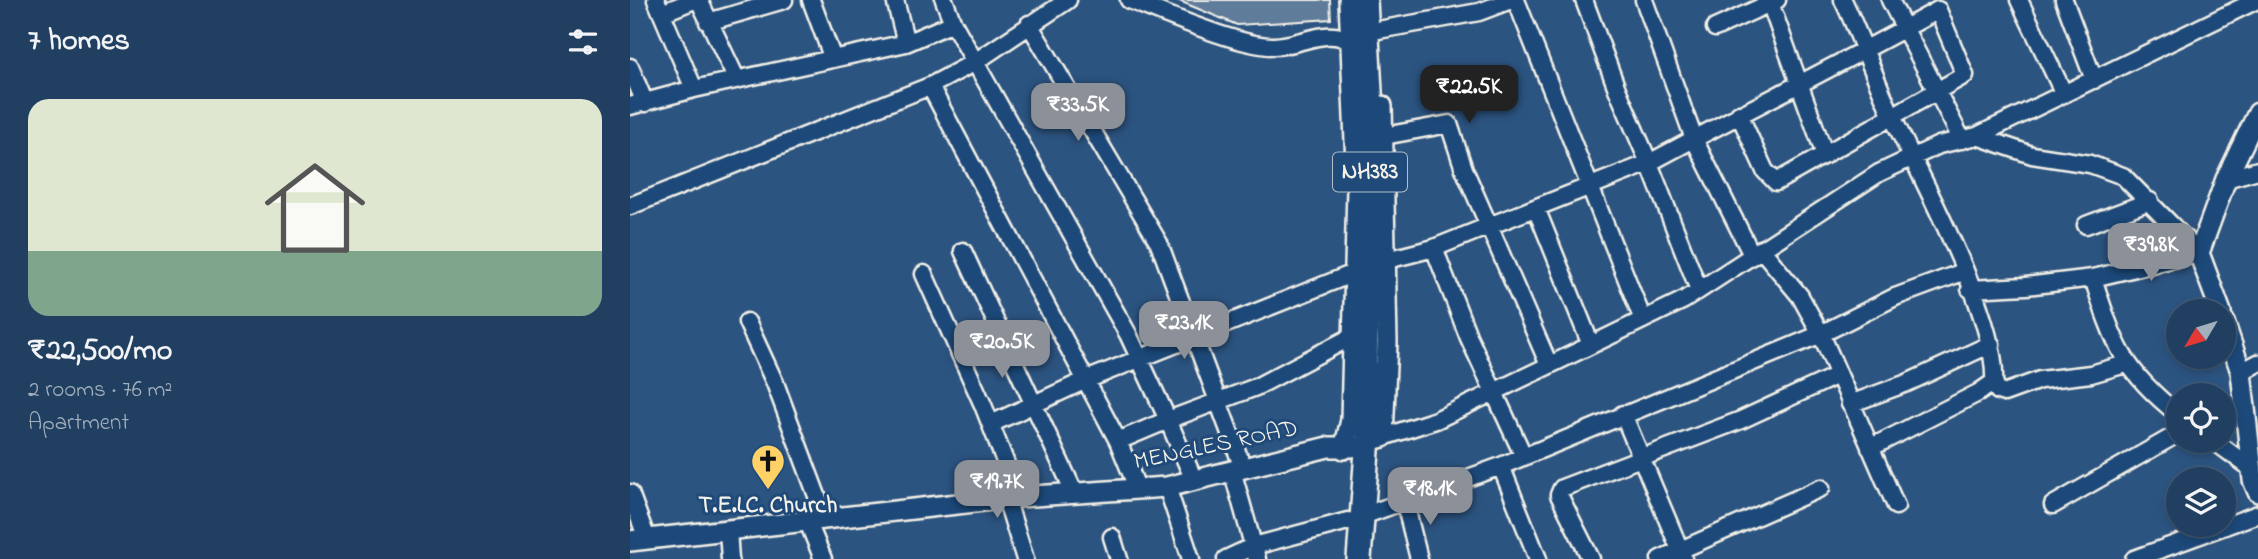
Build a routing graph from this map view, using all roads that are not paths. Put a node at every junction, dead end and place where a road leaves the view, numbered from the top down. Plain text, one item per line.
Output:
1 (697, 0) edge
2 (784, 0) edge
3 (811, 0) edge
4 (895, 0) edge
5 (944, 0) edge
6 (1068, 0) edge
7 (1129, 0) edge
8 (1349, 0) edge
9 (1365, 0) edge
10 (1376, 0) edge
11 (1511, 0) edge
12 (1516, 0) edge
13 (1584, 0) edge
14 (1644, 0) edge
15 (1843, 0) edge
16 (1890, 0) edge
17 (2020, 0) edge
18 (2064, 0) edge
19 (2258, 0) edge
20 (1772, 1) edge
21 (1936, 5) edge
22 (659, 7) edge
23 (708, 22) junction
24 (953, 23) junction
25 (1029, 24) junction
26 (1715, 28) dead end
27 (1904, 29) junction
28 (1378, 30) junction
29 (905, 43) junction
30 (1352, 43) junction
31 (1867, 50) junction
32 (833, 59) junction
33 (975, 62) junction
34 (630, 67) edge
35 (736, 78) junction
36 (2094, 80) junction
37 (1799, 84) junction
38 (930, 86) junction
39 (694, 89) junction
40 (1938, 91) junction
41 (2064, 94) junction
42 (638, 104) edge
43 (2258, 113) edge
44 (1739, 114) junction
45 (1892, 117) junction
46 (1384, 135) junction
47 (1969, 138) junction
48 (1694, 139) junction
49 (1825, 155) junction
50 (1913, 157) junction
51 (1649, 163) junction
52 (2258, 170) edge
53 (2226, 179) junction
54 (1591, 187) junction
55 (2150, 201) junction
56 (630, 206) edge
57 (1536, 208) junction
58 (2086, 225) dead end
59 (1489, 226) junction
60 (1434, 248) junction
61 (963, 251) dead end
62 (1756, 252) junction
63 (2199, 253) junction
64 (1387, 260) junction
65 (1354, 272) junction
66 (1963, 272) junction
67 (923, 274) dead end
68 (2093, 278) junction
69 (1970, 289) junction
70 (1699, 290) junction
71 (2216, 299) edge
72 (1643, 320) junction
73 (747, 322) dead end
74 (1821, 334) junction
75 (1194, 336) junction
76 (2236, 343) edge
77 (1991, 344) junction
78 (1591, 345) junction
79 (1361, 348) junction
80 (1139, 359) junction
81 (2126, 364) junction
82 (1549, 365) junction
83 (2249, 367) edge
84 (1838, 375) junction
85 (1086, 380) junction
86 (1994, 382) junction
87 (1495, 392) junction
88 (1219, 402) junction
89 (1033, 403) junction
90 (1850, 404) junction
91 (2166, 405) edge
92 (1623, 414) junction
93 (1168, 420) junction
94 (991, 425) junction
95 (2166, 440) edge
96 (1118, 441) junction
97 (1361, 443) junction
98 (1870, 448) junction
99 (2230, 453) edge
100 (1524, 457) junction
101 (1641, 459) junction
102 (1501, 466) junction
103 (2251, 468) junction
104 (1237, 469) junction
105 (1194, 481) junction
106 (1167, 487) junction
107 (1821, 488) dead end
108 (1138, 490) junction
109 (1074, 492) junction
110 (2258, 492) edge
111 (630, 493) edge
112 (1013, 498) junction
113 (1405, 503) junction
114 (2053, 505) dead end
115 (1896, 506) dead end
116 (2258, 514) edge
117 (1356, 519) junction
118 (817, 521) junction
119 (728, 530) junction
120 (1112, 537) dead end
121 (638, 540) edge
122 (1256, 552) edge
123 (1681, 554) edge
124 (2169, 554) edge
125 (730, 559) edge
126 (823, 559) edge
127 (1025, 559) edge
128 (1119, 559) edge
129 (1191, 559) edge
130 (1226, 559) edge
131 (1345, 559) edge
132 (1359, 559) edge
133 (1419, 559) edge
134 (1538, 559) edge
135 (1591, 559) edge
136 (1660, 559) edge
137 (2134, 559) edge

1 - 22 street
1 - 23 street
2 - 23 street
3 - 32 street
4 - 29 street
5 - 24 street
6 - 25 street
7 - 30 street
8 - 30 main road
9 - 79 highway, NH383
10 - 28 main road
11 - 28 street
12 - 54 street
13 - 51 street
14 - 48 street
15 - 31 street
16 - 27 street
17 - 41 street
18 - 36 street
19 - 36 street
20 - 26 street
20 - 37 street
21 - 27 street
21 - 40 street
22 - 39 street
23 - 35 street
24 - 29 street
24 - 33 street
25 - 33 street
25 - 75 street
27 - 31 street
27 - 40 street
28 - 46 main road
29 - 32 street
30 - 65 main road
31 - 37 street
31 - 45 street
32 - 35 street
33 - 38 street
33 - 80 street
34 - 42 street
35 - 39 street
36 - 41 street
37 - 44 street
37 - 49 street
38 - 56 street
38 - 85 street
39 - 42 street
40 - 45 street
40 - 47 street
41 - 47 street
43 - 53 main road
44 - 48 street
44 - 49 street
45 - 49 street
45 - 50 street
46 - 59 street
46 - 64 main road
47 - 50 street
47 - 55 street
48 - 51 street
48 - 62 street
50 - 62 street
50 - 66 street
51 - 54 street
51 - 70 street
52 - 53 street
53 - 63 main road
54 - 57 street
54 - 72 street
55 - 58 street
55 - 63 street
57 - 59 street
57 - 78 street
59 - 60 street
59 - 82 street
60 - 64 street
60 - 87 street
61 - 89 street
62 - 70 street
62 - 74 street
63 - 68 street
63 - 71 main road
64 - 97 main road
65 - 75 street
65 - 79 main road
66 - 69 street
66 - 74 street
67 - 94 street
68 - 69 street
68 - 81 street
69 - 77 street
70 - 72 street
72 - 78 street
73 - 118 street
74 - 84 street
74 - 92 street
75 - 80 street
75 - 88 street
76 - 83 main road
77 - 86 street
77 - 90 street
78 - 82 street
79 - 88 street
79 - 97 highway
80 - 85 street
80 - 93 street
81 - 86 street
81 - 91 street
82 - 87 street
83 - 103 main road
84 - 90 street
84 - 101 street
85 - 89 street
85 - 96 street
86 - 98 street
87 - 97 street
87 - 100 street
88 - 93 street
88 - 104 street
89 - 94 street
89 - 109 street
90 - 98 street
92 - 100 street
92 - 101 street
93 - 96 street
93 - 105 street
94 - 112 street
95 - 114 street
96 - 108 street
97 - 104 main road, MENGLES ROAD
97 - 117 highway
98 - 115 street
99 - 103 street
100 - 102 street
101 - 123 street
101 - 135 street
102 - 113 street
102 - 134 street
103 - 110 main road
104 - 105 main road, MENGLES ROAD
104 - 122 street
105 - 106 main road, MENGLES ROAD
106 - 108 main road, MENGLES ROAD
106 - 129 street
107 - 123 street
108 - 109 main road, MENGLES ROAD
109 - 112 main road, MENGLES ROAD
111 - 121 street
112 - 118 main road, MENGLES ROAD
112 - 127 street
113 - 117 street
113 - 133 street
116 - 124 street
117 - 122 street
117 - 131 highway
117 - 132 highway
118 - 119 main road, MENGLES ROAD
118 - 126 street
119 - 121 main road, MENGLES ROAD
119 - 125 street
120 - 128 street
122 - 130 street
123 - 136 street
124 - 137 street

